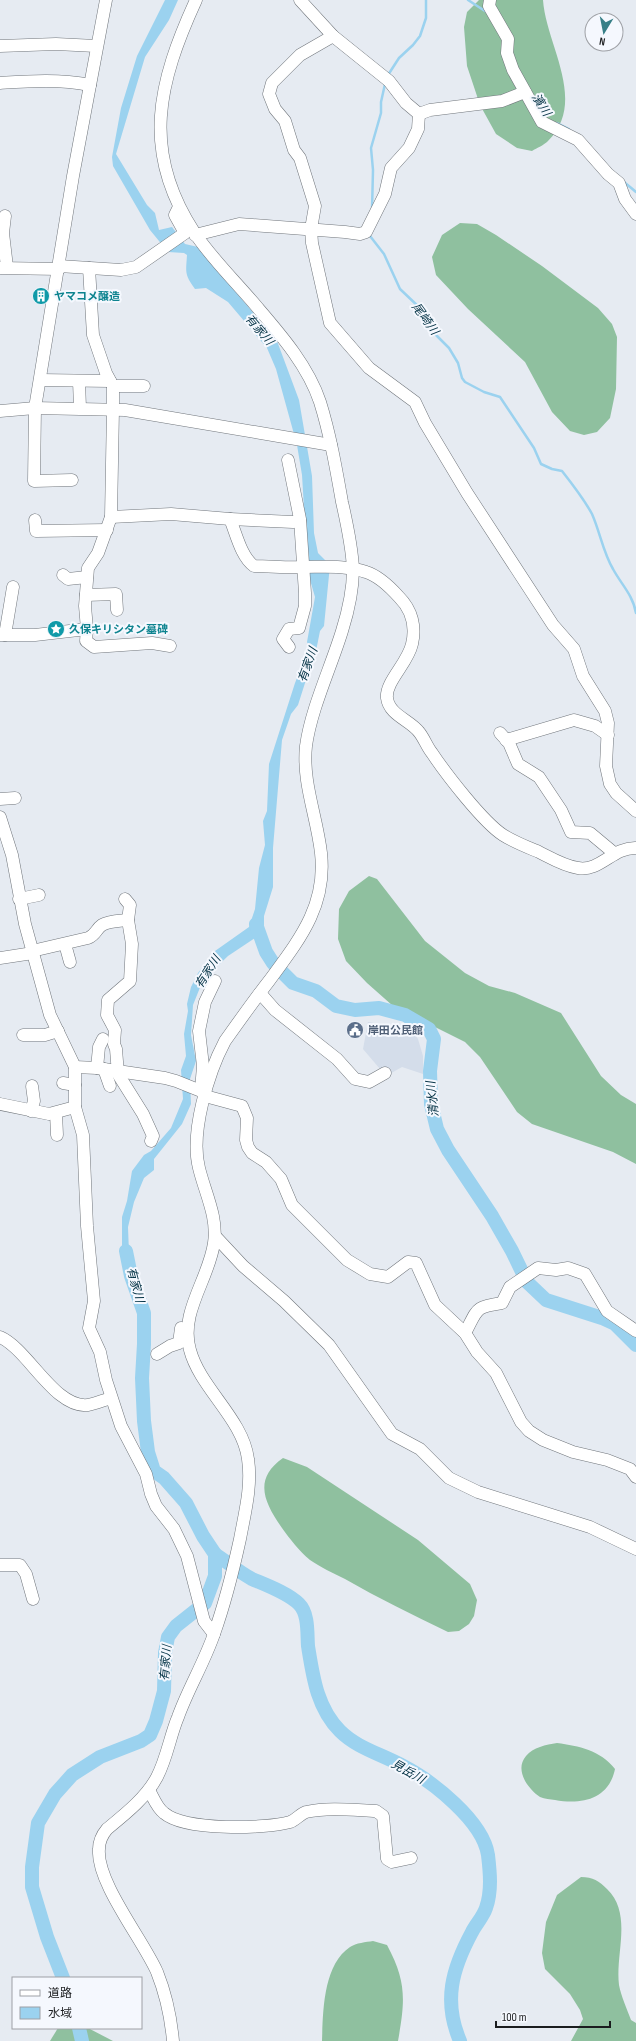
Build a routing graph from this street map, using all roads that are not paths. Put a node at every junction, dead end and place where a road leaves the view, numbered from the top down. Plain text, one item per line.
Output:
1 (106, 0) edge
2 (196, 0) edge
3 (300, 0) edge
4 (490, 0) edge
5 (333, 36) junction
6 (0, 46) edge
7 (96, 46) junction
8 (0, 83) edge
9 (90, 84) junction
10 (525, 92) junction
11 (419, 114) junction
12 (179, 207) junction
13 (636, 214) edge
14 (5, 216) dead end
15 (311, 229) junction
16 (196, 234) junction
17 (3, 267) edge
18 (59, 267) junction
19 (89, 268) junction
20 (40, 380) junction
21 (79, 381) junction
22 (112, 383) junction
23 (144, 386) dead end
24 (35, 408) junction
25 (80, 408) junction
26 (113, 409) junction
27 (0, 411) edge
28 (326, 444) junction
29 (288, 460) dead end
30 (72, 480) dead end
31 (111, 517) junction
32 (230, 519) junction
33 (35, 520) dead end
34 (300, 521) junction
35 (107, 530) junction
36 (304, 567) junction
37 (353, 570) junction
38 (63, 575) dead end
39 (87, 577) junction
40 (13, 587) dead end
41 (86, 595) junction
42 (117, 610) dead end
43 (87, 629) junction
44 (3, 635) edge
45 (282, 642) dead end
46 (170, 646) dead end
47 (608, 735) junction
48 (15, 798) dead end
49 (0, 799) edge
50 (636, 811) edge
51 (0, 817) edge
52 (636, 848) edge
53 (614, 853) junction
54 (39, 895) dead end
55 (125, 898) dead end
56 (19, 899) junction
57 (128, 920) junction
58 (65, 944) junction
59 (32, 952) junction
60 (0, 958) edge
61 (70, 962) dead end
62 (215, 981) dead end
63 (260, 993) junction
64 (23, 1035) dead end
65 (60, 1036) junction
66 (103, 1039) dead end
67 (63, 1055) dead end
68 (75, 1067) junction
69 (101, 1068) junction
70 (117, 1071) junction
71 (385, 1073) dead end
72 (62, 1082) dead end
73 (75, 1085) junction
74 (32, 1086) dead end
75 (110, 1086) dead end
76 (201, 1093) junction
77 (0, 1104) edge
78 (75, 1107) junction
79 (56, 1113) junction
80 (27, 1114) junction
81 (57, 1135) dead end
82 (151, 1141) dead end
83 (215, 1236) junction
84 (191, 1312) junction
85 (636, 1331) edge
86 (465, 1333) junction
87 (0, 1337) edge
88 (157, 1354) dead end
89 (111, 1398) junction
90 (636, 1477) edge
91 (636, 1549) edge
92 (0, 1565) edge
93 (34, 1599) dead end
94 (214, 1634) junction
95 (149, 1790) junction
96 (411, 1858) dead end
97 (173, 2041) edge

1 - 7 street
2 - 12 street
3 - 5 street
4 - 10 street
5 - 11 street
5 - 15 street
6 - 7 street
7 - 9 street
8 - 9 street
9 - 18 street
10 - 11 street
10 - 13 street
11 - 15 street
12 - 16 street
12 - 19 street
14 - 17 street
15 - 16 street
15 - 47 street
16 - 28 street
17 - 18 street
18 - 19 street
18 - 20 street
19 - 22 street
20 - 21 street
20 - 24 street
21 - 22 street
21 - 25 street
22 - 23 street
22 - 26 street
24 - 25 street
24 - 27 street
24 - 30 street
25 - 26 street
26 - 28 street
26 - 31 street
28 - 37 street
29 - 34 street
31 - 32 street
31 - 35 street
32 - 34 street
32 - 36 street
33 - 35 street
34 - 36 street
35 - 39 street
36 - 37 street
36 - 45 street
37 - 53 street
37 - 63 street
38 - 39 street
39 - 41 street
40 - 44 street
41 - 42 street
41 - 43 street
43 - 44 street
43 - 46 street
47 - 50 street
47 - 53 street
48 - 49 street
51 - 56 street
52 - 53 street
54 - 56 street
55 - 57 street
56 - 59 street
57 - 58 street
57 - 70 street
58 - 59 street
58 - 61 street
59 - 60 street
59 - 65 street
62 - 76 street
63 - 71 street
63 - 76 street
64 - 65 street
65 - 67 street
65 - 68 street
66 - 69 street
68 - 69 street
68 - 73 street
69 - 70 street
69 - 75 street
70 - 76 street
70 - 82 street
72 - 73 street
73 - 78 street
74 - 80 street
76 - 83 street
76 - 86 street
77 - 80 street
78 - 79 street
78 - 89 street
79 - 80 street
79 - 81 street
83 - 84 street
83 - 91 street
84 - 88 street
84 - 94 street
85 - 86 street
86 - 90 street
87 - 89 street
89 - 94 street
92 - 93 street
94 - 95 street
95 - 96 street
95 - 97 street

